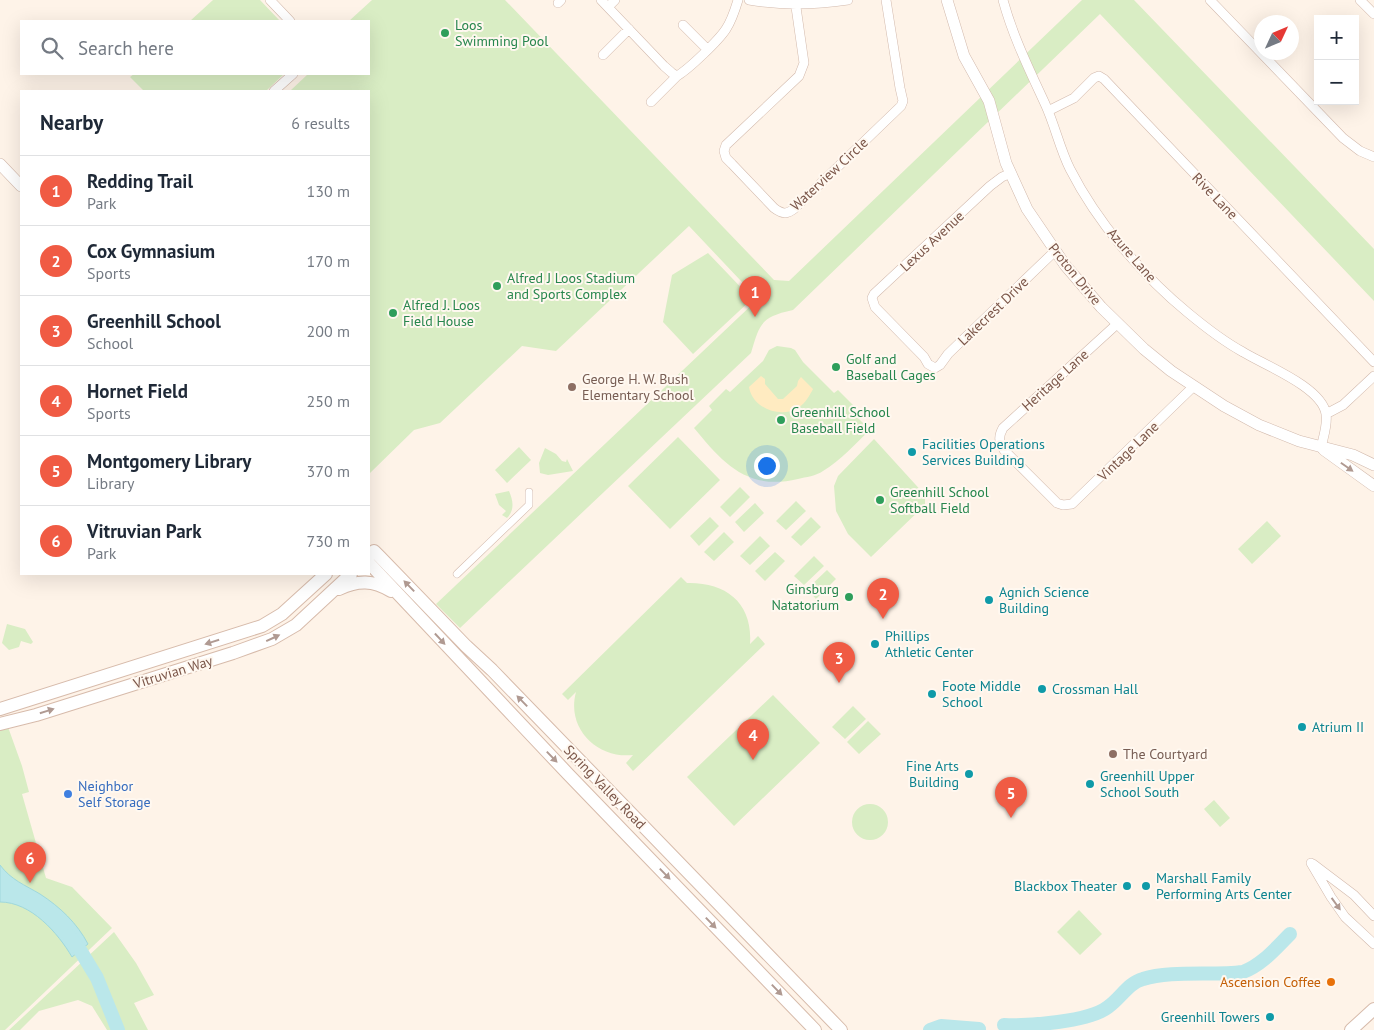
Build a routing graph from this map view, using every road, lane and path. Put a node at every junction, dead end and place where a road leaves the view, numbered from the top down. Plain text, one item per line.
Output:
1 (270, 0) edge
2 (601, 0) edge
3 (616, 0) edge
4 (738, 0) edge
5 (749, 0) edge
6 (848, 0) edge
7 (886, 0) edge
8 (947, 0) edge
9 (1003, 0) edge
10 (1210, 0) edge
11 (1360, 0) edge
12 (795, 3) edge
13 (608, 7) junction
14 (1374, 14) edge
15 (289, 20) edge
16 (683, 25) dead end
17 (629, 29) junction
18 (707, 49) junction
19 (603, 55) dead end
20 (292, 75) edge
21 (678, 76) junction
22 (275, 90) edge
23 (651, 102) dead end
24 (1048, 111) junction
25 (1374, 157) edge
26 (0, 164) edge
27 (1011, 173) junction
28 (20, 185) edge
29 (1055, 251) junction
30 (1117, 324) junction
31 (1374, 362) edge
32 (930, 366) joint
33 (1374, 376) edge
34 (1194, 386) junction
35 (1326, 414) junction
36 (1321, 448) junction
37 (1374, 465) edge
38 (1374, 486) edge
39 (529, 492) dead end
40 (1057, 503) joint
41 (371, 551) edge
42 (370, 564) edge
43 (457, 574) dead end
44 (325, 575) edge
45 (350, 575) edge
46 (332, 592) junction
47 (402, 598) junction
48 (262, 626) junction
49 (466, 646) junction
50 (233, 653) junction
51 (456, 656) junction
52 (139, 665) junction
53 (144, 681) junction
54 (0, 709) edge
55 (0, 724) edge
56 (1374, 916) edge
57 (1374, 944) edge
58 (1374, 1009) edge
59 (815, 1030) edge
60 (841, 1030) edge
61 (1351, 1030) edge

1 - 15 street
2 - 13 street
3 - 13 street
4 - 18 street
5 - 12 street
6 - 12 street
7 - 12 street, Waterview Circle
8 - 27 street, Proton Drive
9 - 24 street, Azure Lane
10 - 25 street
11 - 14 street
13 - 17 street
16 - 18 street
17 - 19 street
17 - 21 street
18 - 21 street
20 - 22 street
21 - 23 street
24 - 31 street, Rive Lane
24 - 35 street, Azure Lane
26 - 28 street
27 - 29 street, Proton Drive
27 - 32 street, Lexus Avenue
29 - 30 street, Proton Drive
29 - 32 street, Lakecrest Drive
30 - 34 street, Proton Drive
30 - 40 street, Heritage Lane
33 - 35 street
34 - 36 street, Proton Drive
34 - 40 street, Vintage Lane
35 - 36 street
36 - 37 street, Proton Drive
36 -> 38 street, Proton Drive
39 - 43 street
49 -> 41 main road, Spring Valley Road
42 - 47 main road, Spring Valley Road
44 - 48 main road, Vitruvian Way
45 - 46 main road, Vitruvian Way
46 - 47 main road
50 -> 46 main road, Vitruvian Way
47 -> 51 main road, Spring Valley Road
48 - 50 main road
48 -> 52 main road, Vitruvian Way
49 - 51 main road
60 -> 49 main road, Spring Valley Road
50 - 53 main road, Vitruvian Way
51 -> 59 main road, Spring Valley Road
52 - 53 main road
52 - 54 main road, Vitruvian Way
55 -> 53 main road, Vitruvian Way
56 -> 57 street
58 - 61 main road

